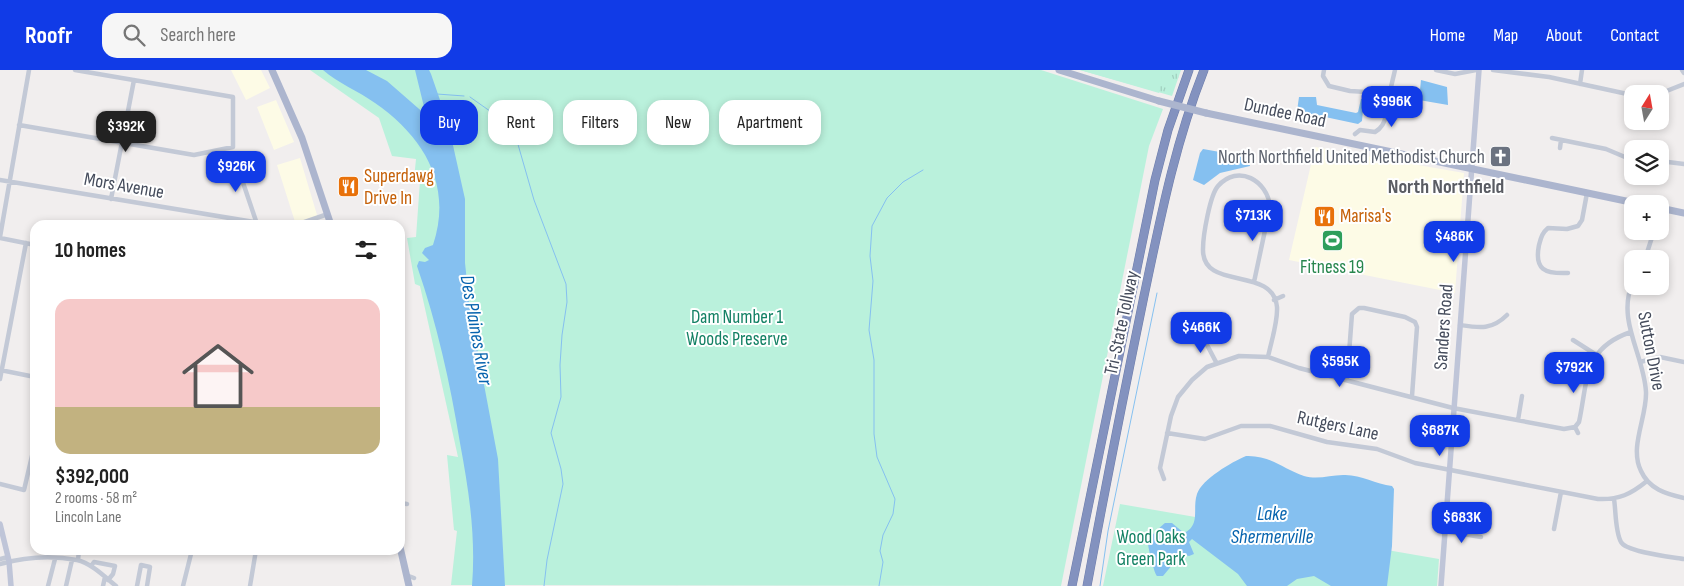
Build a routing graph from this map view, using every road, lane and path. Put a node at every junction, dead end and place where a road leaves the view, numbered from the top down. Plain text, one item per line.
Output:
1 (28, 70) edge
2 (75, 70) edge
3 (272, 70) edge
4 (1058, 70) edge
5 (1189, 70) edge
6 (1204, 70) edge
7 (1324, 70) edge
8 (1395, 70) edge
9 (1436, 70) edge
10 (1477, 70) edge
11 (1493, 70) edge
12 (1582, 70) edge
13 (1682, 70) edge
14 (1524, 71) edge
15 (1684, 74) edge
16 (134, 80) junction
17 (1580, 84) junction
18 (1684, 84) edge
19 (1669, 90) edge
20 (1384, 93) junction
21 (1624, 94) edge
22 (19, 125) junction
23 (1355, 134) dead end
24 (1552, 138) dead end
25 (1561, 140) junction
26 (122, 143) junction
27 (1560, 148) dead end
28 (1624, 155) edge
29 (234, 156) dead end
30 (1669, 162) edge
31 (1684, 164) edge
32 (1471, 170) junction
33 (0, 180) edge
34 (10, 181) junction
35 (1587, 193) junction
36 (111, 199) junction
37 (1624, 201) edge
38 (1669, 210) edge
39 (1684, 213) edge
40 (328, 214) junction
41 (234, 220) edge
42 (256, 220) edge
43 (311, 220) edge
44 (330, 220) edge
45 (0, 238) edge
46 (26, 243) junction
47 (30, 243) edge
48 (1568, 273) dead end
49 (1254, 282) junction
50 (1630, 295) edge
51 (1284, 296) dead end
52 (1274, 300) junction
53 (1508, 315) dead end
54 (1460, 325) junction
55 (1631, 332) junction
56 (1196, 336) dead end
57 (1573, 340) dead end
58 (1596, 354) junction
59 (1268, 357) junction
60 (1216, 362) junction
61 (1640, 362) junction
62 (1684, 362) edge
63 (1, 370) edge
64 (30, 376) edge
65 (0, 379) edge
66 (1347, 380) junction
67 (1412, 396) junction
68 (1522, 396) dead end
69 (1453, 408) junction
70 (1518, 420) junction
71 (1575, 427) junction
72 (1168, 433) junction
73 (1578, 434) dead end
74 (30, 467) edge
75 (1450, 470) junction
76 (1164, 479) dead end
77 (1647, 481) junction
78 (0, 484) edge
79 (1561, 492) junction
80 (1684, 498) edge
81 (1614, 499) junction
82 (405, 504) edge
83 (408, 504) dead end
84 (0, 524) edge
85 (1554, 529) dead end
86 (1445, 532) junction
87 (1481, 537) dead end
88 (78, 555) edge
89 (191, 555) edge
90 (255, 555) edge
91 (402, 555) edge
92 (34, 557) joint
93 (42, 557) joint
94 (0, 559) edge
95 (8, 559) junction
96 (55, 559) junction
97 (1684, 559) edge
98 (72, 560) junction
99 (78, 560) junction
100 (0, 564) edge
101 (91, 566) junction
102 (406, 575) junction
103 (107, 578) junction
104 (414, 578) dead end
105 (11, 586) edge
106 (48, 586) edge
107 (66, 586) edge
108 (103, 586) edge
109 (116, 586) edge
110 (137, 586) edge
111 (147, 586) edge
112 (183, 586) edge
113 (250, 586) edge
114 (408, 586) edge
115 (1072, 586) edge
116 (1087, 586) edge
117 (1441, 586) edge

1 - 22 street
2 - 16 street
3 - 40 main road
4 - 32 main road, Dundee Road, bridge
5 - 115 highway, Tri-State Tollway
6 - 116 highway, Tri-State Tollway
7 - 20 street
8 - 20 street
9 - 10 street
10 - 32 main road, Sanders Road
11 - 14 street
12 - 17 street
13 - 15 street
14 - 17 street
16 - 26 street
16 - 26 street
17 - 21 street
18 - 19 street
20 - 23 street
22 - 26 street
22 - 34 street
24 - 25 street
25 - 27 street
25 - 28 street
26 - 36 street
29 - 42 street
30 - 31 street
32 - 35 main road, Dundee Road
32 - 54 main road, Sanders Road
33 - 34 street, Mors Avenue
34 - 36 street, Mors Avenue
34 - 45 street
35 - 37 main road, Dundee Road
35 - 48 street
36 - 41 street, Mors Avenue
38 - 39 main road
40 - 43 street
40 - 44 main road
45 - 46 street
46 - 47 street
46 - 63 street
49 - 49 street
49 - 52 street
50 - 55 street, Sutton Drive
51 - 52 street
52 - 59 street
53 - 54 street
54 - 69 main road, Sanders Road
55 - 58 street
55 - 61 street, Sutton Drive
56 - 60 street
57 - 58 street
58 - 71 street
59 - 60 street
59 - 66 street
60 - 72 street
61 - 62 street
61 - 77 street, Sutton Drive
63 - 64 street
63 - 65 street
66 - 67 street
66 - 67 street
67 - 69 street
68 - 70 street
69 - 70 street
69 - 75 main road, Sanders Road
70 - 71 street
71 - 73 street
72 - 75 street, Rutgers Lane
72 - 76 street
74 - 78 street
75 - 79 street, Rutgers Lane
75 - 86 main road, Sanders Road
77 - 80 street
77 - 81 street, Rutgers Lane
79 - 81 street, Rutgers Lane
79 - 85 street
81 - 97 street
82 - 83 street
84 - 95 main road
86 - 87 street
86 - 117 main road, Sanders Road
88 - 99 street
89 - 112 street
90 - 113 street
91 - 102 main road
92 - 93 street
92 - 95 street
93 - 96 street
94 - 95 street
95 - 100 street
95 - 105 main road
96 - 98 street
96 - 106 street
98 - 99 street
98 - 107 street
99 - 101 street
101 - 103 street
101 - 103 street
102 - 104 street
102 - 114 main road
103 - 108 street
103 - 109 street
110 - 111 street

